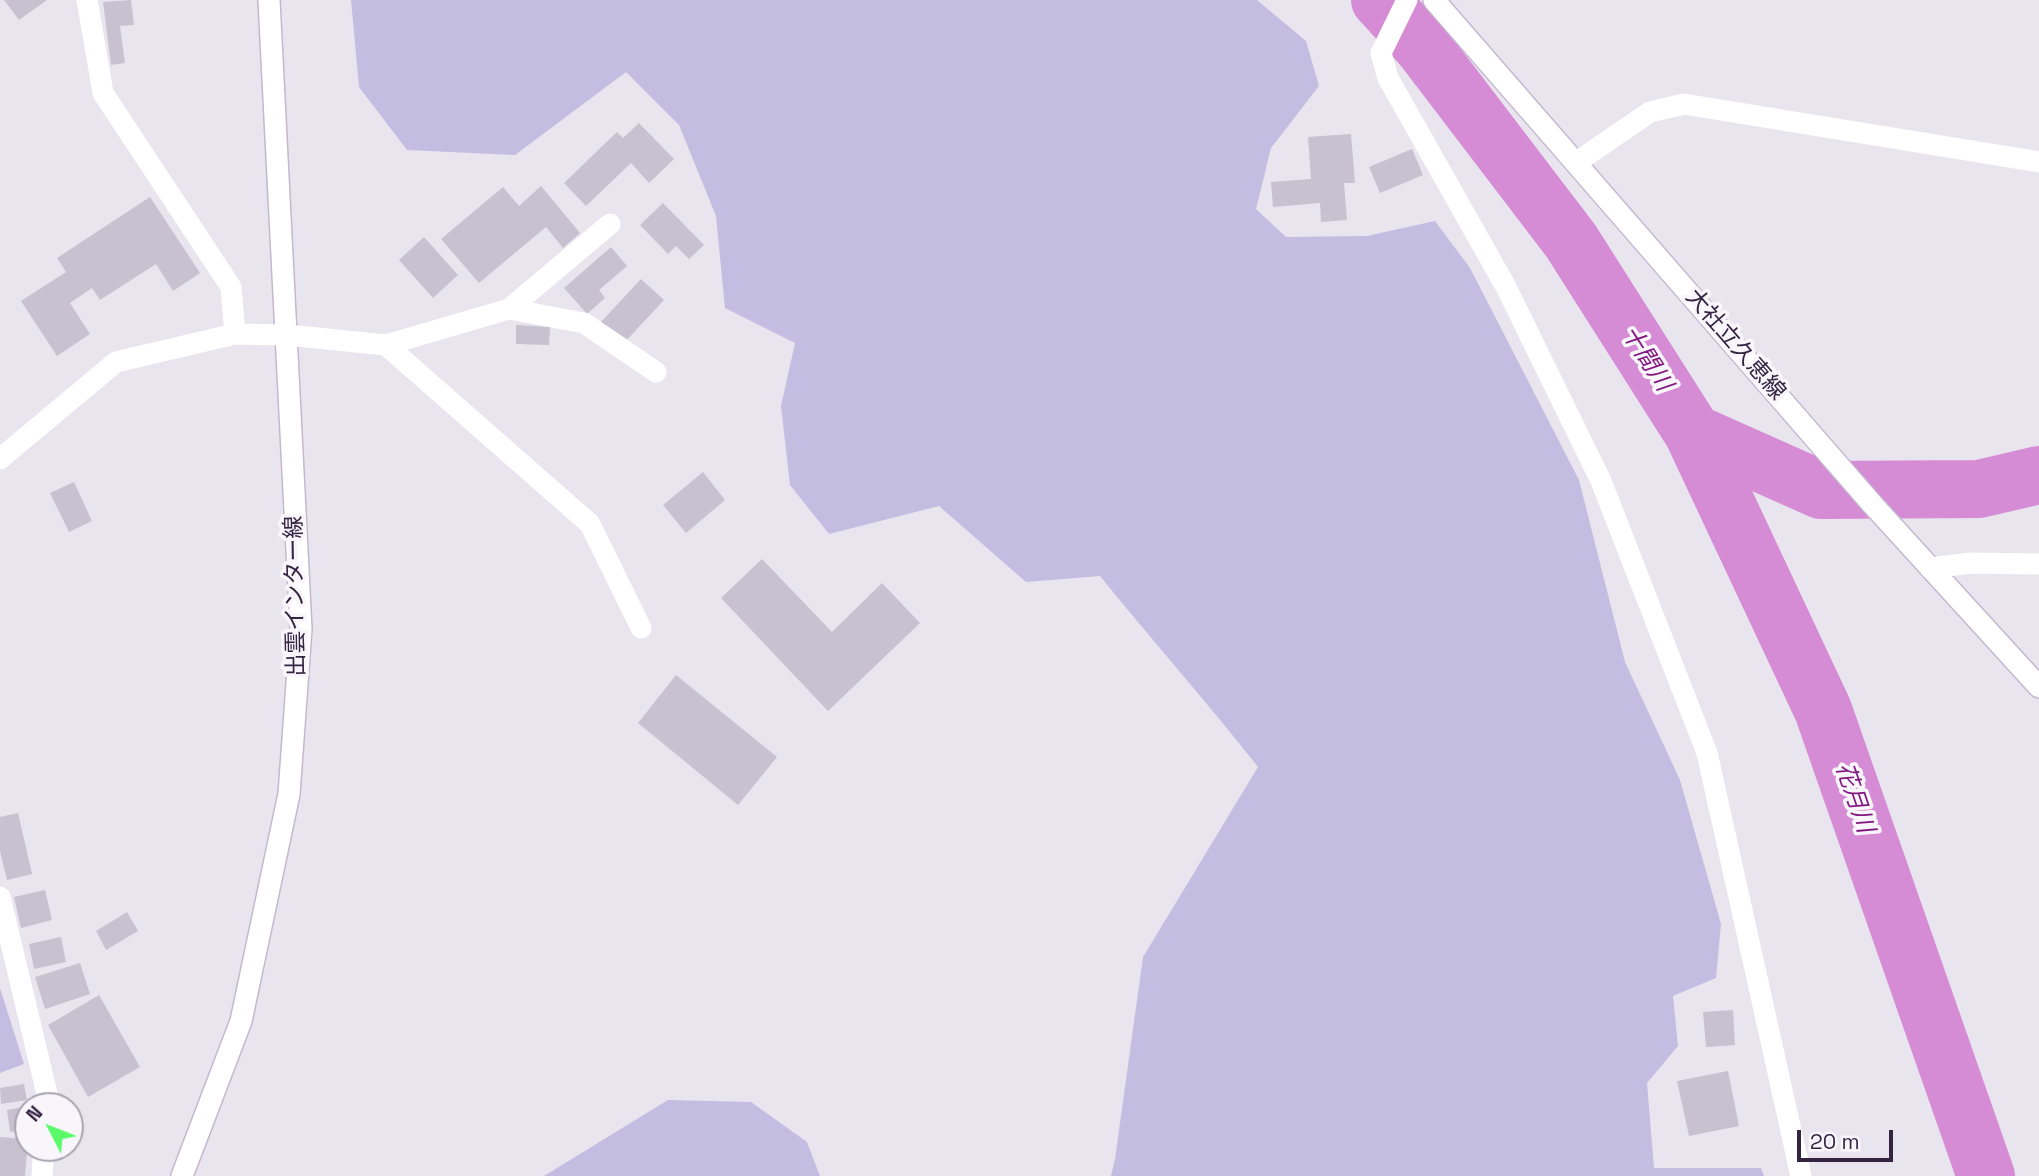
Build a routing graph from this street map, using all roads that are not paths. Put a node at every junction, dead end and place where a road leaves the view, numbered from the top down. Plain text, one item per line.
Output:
1 (87, 0) edge
2 (269, 0) edge
3 (1407, 0) edge
4 (1434, 0) edge
5 (1577, 162) junction
6 (2039, 162) edge
7 (610, 224) dead end
8 (509, 309) junction
9 (235, 334) junction
10 (288, 335) junction
11 (386, 345) junction
12 (656, 372) dead end
13 (0, 459) edge
14 (2039, 564) edge
15 (1930, 568) junction
16 (641, 628) dead end
17 (2039, 687) edge
18 (0, 897) edge
19 (47, 1092) edge
20 (182, 1176) edge
21 (1801, 1176) edge

1 - 9 street
2 - 10 street, 出雲インター線
3 - 21 street
4 - 5 street, 大社立久恵線
5 - 6 street
5 - 15 street, 大社立久恵線
7 - 8 street
8 - 11 street
8 - 12 street
9 - 10 street
9 - 13 street
10 - 11 street
10 - 20 street, 出雲インター線
11 - 16 street
14 - 15 street
15 - 17 street, 大社立久恵線
18 - 19 street

